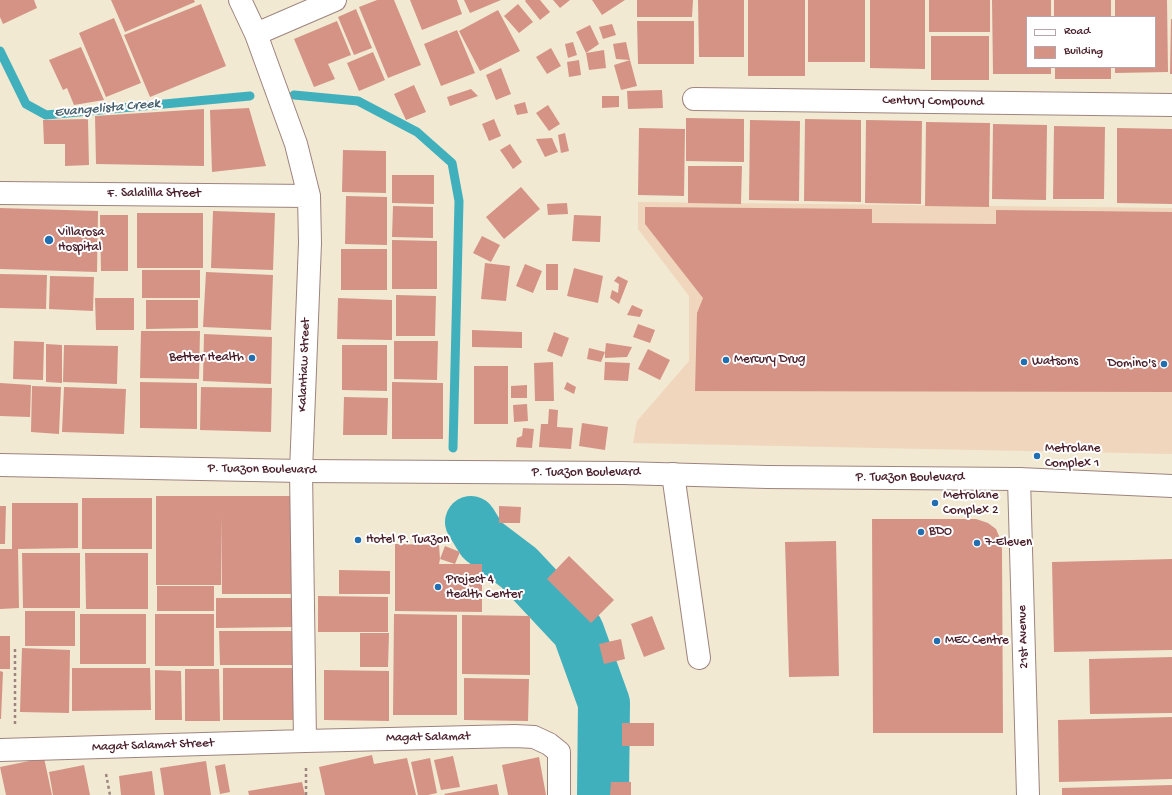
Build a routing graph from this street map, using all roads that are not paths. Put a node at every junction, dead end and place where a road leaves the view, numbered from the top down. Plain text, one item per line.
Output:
1 (240, 0) edge
2 (335, 0) edge
3 (256, 34) junction
4 (694, 99) dead end
5 (1172, 105) edge
6 (0, 193) edge
7 (309, 196) junction
8 (0, 465) edge
9 (301, 471) junction
10 (673, 474) junction
11 (1019, 479) junction
12 (1172, 486) edge
13 (699, 658) dead end
14 (305, 741) junction
15 (8, 750) edge
16 (559, 795) edge
17 (1028, 795) edge

1 - 3 street, Kalantiaw Street
2 - 3 street
3 - 7 street, Kalantiaw Street
4 - 5 street, Century Compound
6 - 7 street, F. Salalilla Street
7 - 9 street, Kalantiaw Street
8 - 9 street, P. Tuazon Boulevard
9 - 10 street, P. Tuazon Boulevard
9 - 14 street, Kalantiaw Street
10 - 11 street, P. Tuazon Boulevard
10 - 13 street
11 - 12 street, P. Tuazon Boulevard
11 - 17 street, 21st Avenue
14 - 15 street, Magat Salamat Street
14 - 16 street, Magat Salamat

